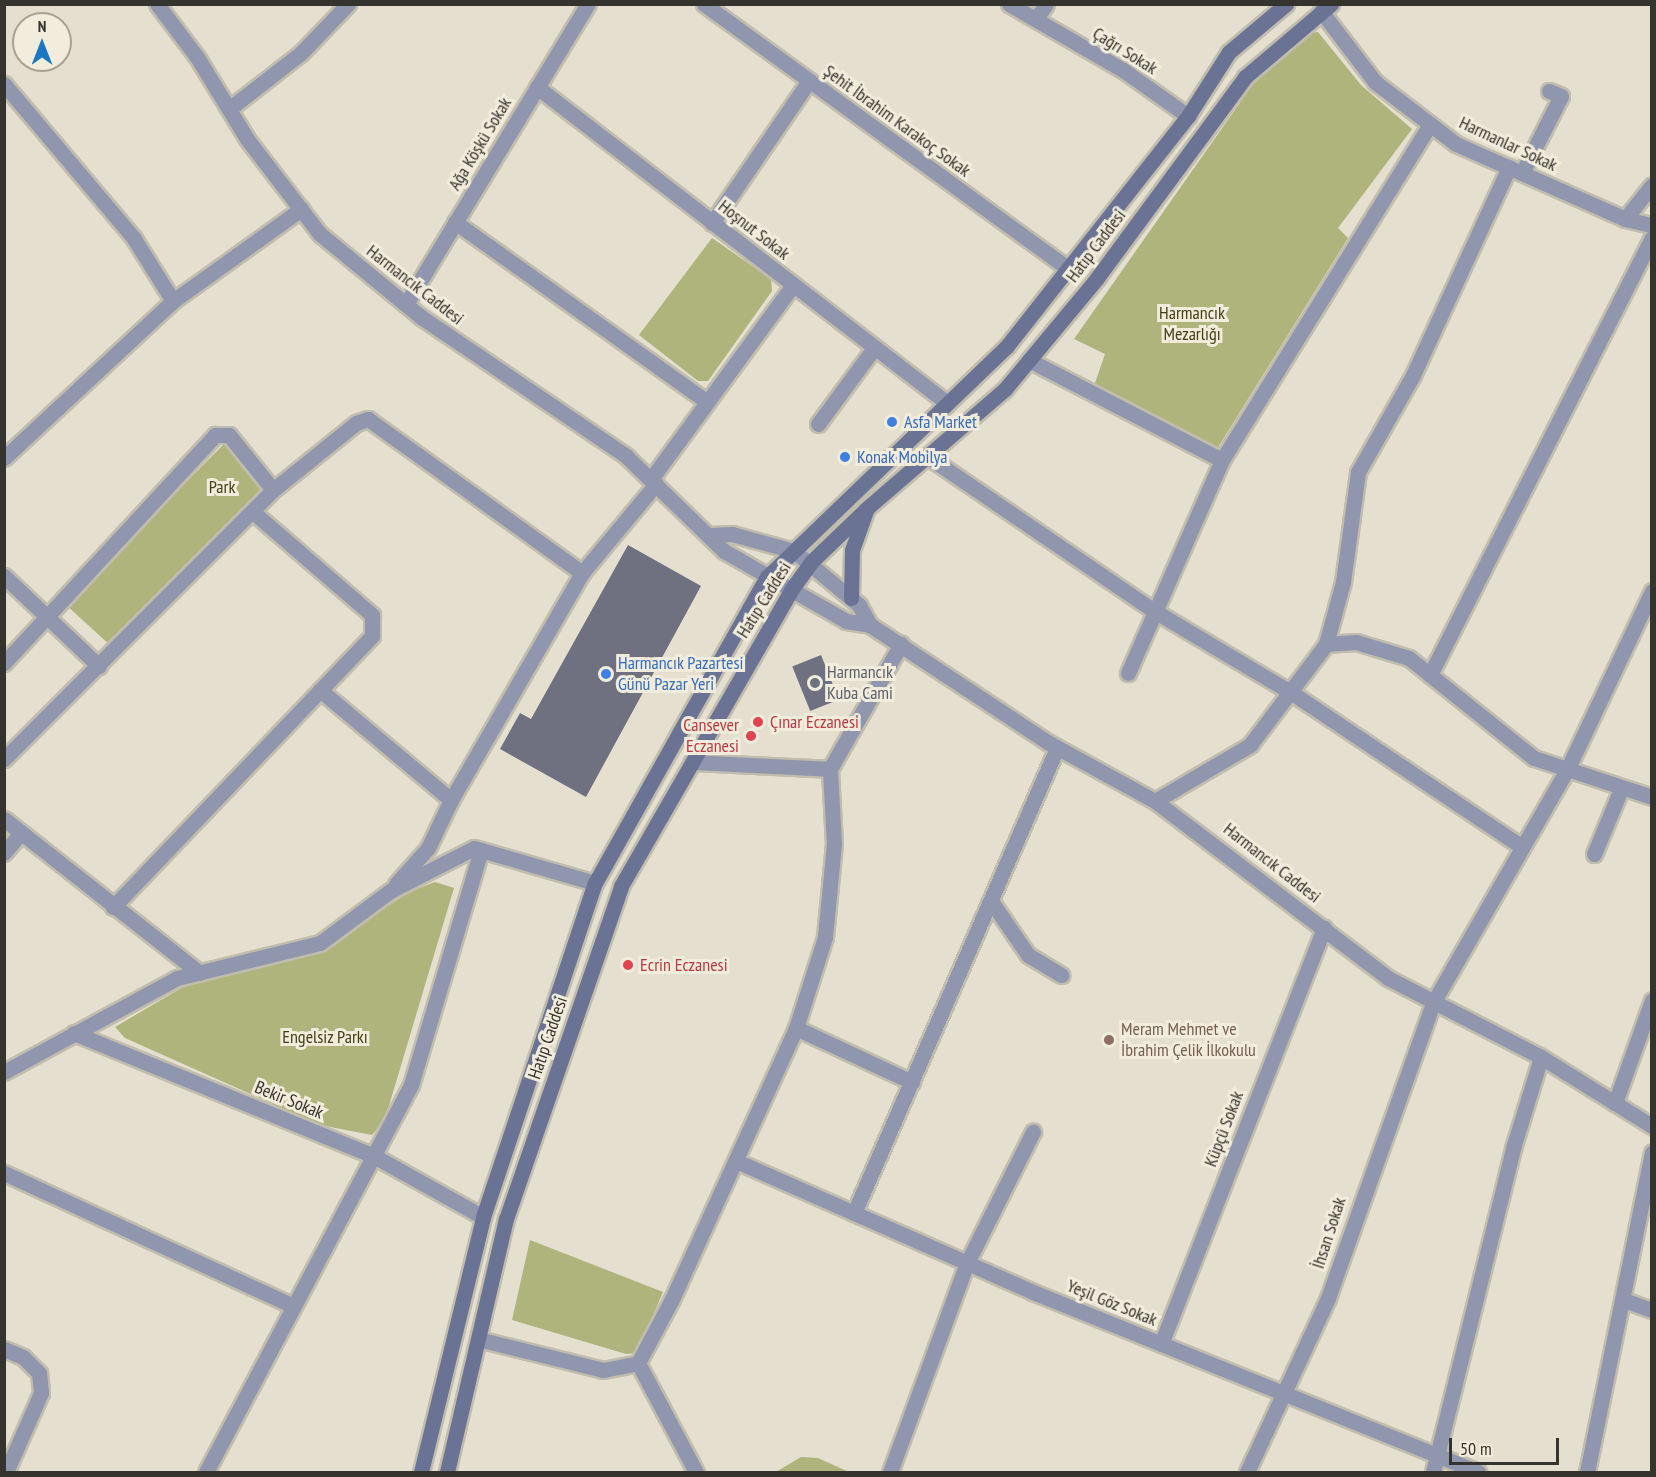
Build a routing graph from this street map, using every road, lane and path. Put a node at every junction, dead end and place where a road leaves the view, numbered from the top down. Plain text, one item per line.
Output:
1 (157, 4) edge
2 (348, 4) edge
3 (588, 4) edge
4 (704, 4) edge
5 (1009, 4) edge
6 (1046, 4) edge
7 (1286, 4) edge
8 (1326, 8) edge
9 (1036, 20) junction
10 (809, 81) junction
11 (4, 84) edge
12 (537, 87) junction
13 (1549, 91) dead end
14 (229, 110) junction
15 (1188, 116) junction
16 (1430, 124) junction
17 (1515, 170) junction
18 (1652, 184) edge
19 (301, 209) junction
20 (1625, 219) junction
21 (455, 222) junction
22 (712, 223) junction
23 (1652, 225) edge
24 (1652, 238) edge
25 (1068, 268) junction
26 (793, 285) junction
27 (173, 301) junction
28 (406, 304) junction
29 (874, 348) junction
30 (1029, 360) junction
31 (707, 402) junction
32 (947, 403) junction
33 (818, 424) dead end
34 (927, 456) junction
35 (4, 458) edge
36 (1222, 460) junction
37 (653, 482) junction
38 (273, 490) junction
39 (866, 510) junction
40 (253, 512) junction
41 (711, 535) junction
42 (794, 551) junction
43 (811, 562) junction
44 (582, 573) junction
45 (4, 576) edge
46 (767, 578) junction
47 (791, 590) junction
48 (1652, 591) edge
49 (851, 598) junction
50 (1156, 612) junction
51 (47, 616) junction
52 (870, 625) junction
53 (901, 644) junction
54 (1326, 644) junction
55 (4, 663) edge
56 (99, 666) junction
57 (1128, 673) dead end
58 (1430, 675) junction
59 (320, 690) junction
60 (1292, 693) junction
61 (1057, 748) junction
62 (4, 759) edge
63 (692, 762) junction
64 (830, 769) junction
65 (1567, 770) junction
66 (1621, 789) junction
67 (1652, 797) edge
68 (451, 800) junction
69 (1155, 801) junction
70 (4, 819) edge
71 (21, 833) junction
72 (1522, 847) junction
73 (481, 850) junction
74 (4, 853) edge
75 (1594, 854) dead end
76 (595, 883) junction
77 (390, 891) junction
78 (991, 901) junction
79 (113, 907) junction
80 (1324, 928) junction
81 (200, 973) junction
82 (1060, 975) dead end
83 (1652, 1000) edge
84 (1434, 1001) junction
85 (796, 1028) junction
86 (74, 1033) junction
87 (1541, 1057) junction
88 (4, 1072) edge
89 (912, 1082) junction
90 (1615, 1103) junction
91 (1652, 1126) edge
92 (1033, 1132) dead end
93 (1652, 1154) edge
94 (374, 1156) junction
95 (736, 1161) junction
96 (4, 1173) edge
97 (854, 1213) junction
98 (483, 1217) junction
99 (967, 1263) junction
100 (1624, 1300) junction
101 (291, 1305) junction
102 (1652, 1310) edge
103 (478, 1339) junction
104 (1161, 1344) junction
105 (4, 1349) edge
106 (638, 1363) junction
107 (1281, 1393) junction
108 (1438, 1457) junction
109 (6, 1473) edge
110 (206, 1473) edge
111 (421, 1473) edge
112 (447, 1473) edge
113 (696, 1473) edge
114 (890, 1473) edge
115 (1247, 1473) edge
116 (1433, 1473) edge
117 (1478, 1473) edge
118 (1587, 1473) edge

1 - 14 street, Harmancık Caddesi
2 - 14 street
3 - 12 street, Ağa Köşkü Sokak
4 - 10 street, Şehit İbrahim Karakoç Sokak
5 - 9 street, Çağrı Sokak
6 - 9 street
7 - 15 main road, Hatıp Caddesi
8 - 16 street, Harmanlar Sokak
8 - 30 main road, Hatıp Caddesi
9 - 15 street, Çağrı Sokak
10 - 22 street
10 - 25 street, Şehit İbrahim Karakoç Sokak
11 - 27 street
12 - 21 street, Ağa Köşkü Sokak
12 - 22 street, Hoşnut Sokak
13 - 17 street
14 - 19 street, Harmancık Caddesi
15 - 25 main road, Hatıp Caddesi
16 - 17 street, Harmanlar Sokak
16 - 36 street
17 - 20 street, Harmanlar Sokak
17 - 54 street
18 - 20 street
19 - 27 street
19 - 28 street, Harmancık Caddesi
20 - 23 street, Harmanlar Sokak
21 - 28 street, Ağa Köşkü Sokak
21 - 31 street
22 - 26 street, Hoşnut Sokak
24 - 58 street
25 - 32 main road, Hatıp Caddesi
26 - 29 street, Hoşnut Sokak
26 - 31 street
27 - 35 street
28 - 37 street, Harmancık Caddesi
29 - 32 street, Hoşnut Sokak
29 - 33 street
30 - 34 main road, Hatıp Caddesi
30 - 36 street
31 - 37 street
32 - 42 main road, Hatıp Caddesi
34 - 39 main road, Hatıp Caddesi
34 - 50 street
36 - 50 street
37 - 41 street, Harmancık Caddesi
37 - 44 street
38 - 40 street
38 - 44 street
38 - 51 street
39 - 43 main road, Hatıp Caddesi
39 - 49 main road
40 - 56 street
40 - 59 street
41 - 42 street
41 - 46 street, Harmancık Caddesi
42 - 43 street
42 - 46 main road, Hatıp Caddesi
43 - 47 main road, Hatıp Caddesi
43 - 49 street
44 - 68 street
45 - 51 street
46 - 47 street, Harmancık Caddesi
46 - 76 main road, Hatıp Caddesi
47 - 52 street, Harmancık Caddesi
47 - 63 main road, Hatıp Caddesi
48 - 65 street, İhsan Sokak
49 - 52 street
50 - 57 street
50 - 60 street
51 - 55 street
51 - 56 street
52 - 53 street, Harmancık Caddesi
53 - 61 street, Harmancık Caddesi
53 - 64 street
54 - 58 street
54 - 60 street
56 - 62 street
58 - 65 street
59 - 68 street
59 - 79 street
60 - 69 street
60 - 72 street
61 - 69 street, Harmancık Caddesi
61 - 78 street
63 - 64 street
63 - 103 main road, Hatıp Caddesi
64 - 85 street
65 - 66 street
65 - 72 street, İhsan Sokak
66 - 67 street
66 - 75 street
68 - 77 street
69 - 80 street, Harmancık Caddesi
70 - 71 street
71 - 74 street
71 - 79 street
72 - 84 street, İhsan Sokak
73 - 76 street
73 - 77 street
73 - 94 street
76 - 98 main road, Hatıp Caddesi
77 - 81 street
78 - 82 street
78 - 89 street
79 - 81 street
80 - 84 street, Harmancık Caddesi
80 - 104 street, Küpçü Sokak
81 - 86 street
83 - 90 street
84 - 87 street, Harmancık Caddesi
84 - 107 street, İhsan Sokak
85 - 89 street
85 - 95 street
86 - 88 street
86 - 94 street, Bekir Sokak
87 - 90 street, Harmancık Caddesi
87 - 108 street
89 - 97 street
90 - 91 street, Harmancık Caddesi
92 - 99 street
93 - 100 street
94 - 98 street, Bekir Sokak
94 - 101 street
95 - 97 street, Yeşil Göz Sokak
95 - 106 street
96 - 101 street
97 - 99 street, Yeşil Göz Sokak
98 - 111 main road, Hatıp Caddesi
99 - 104 street, Yeşil Göz Sokak
99 - 114 street
100 - 102 street
100 - 118 street
101 - 110 street
103 - 106 street
103 - 112 main road, Hatıp Caddesi
104 - 107 street, Yeşil Göz Sokak
105 - 109 street
106 - 113 street
107 - 108 street, Yeşil Göz Sokak
107 - 115 street, İhsan Sokak
108 - 116 street
108 - 117 street, Yeşil Göz Sokak

